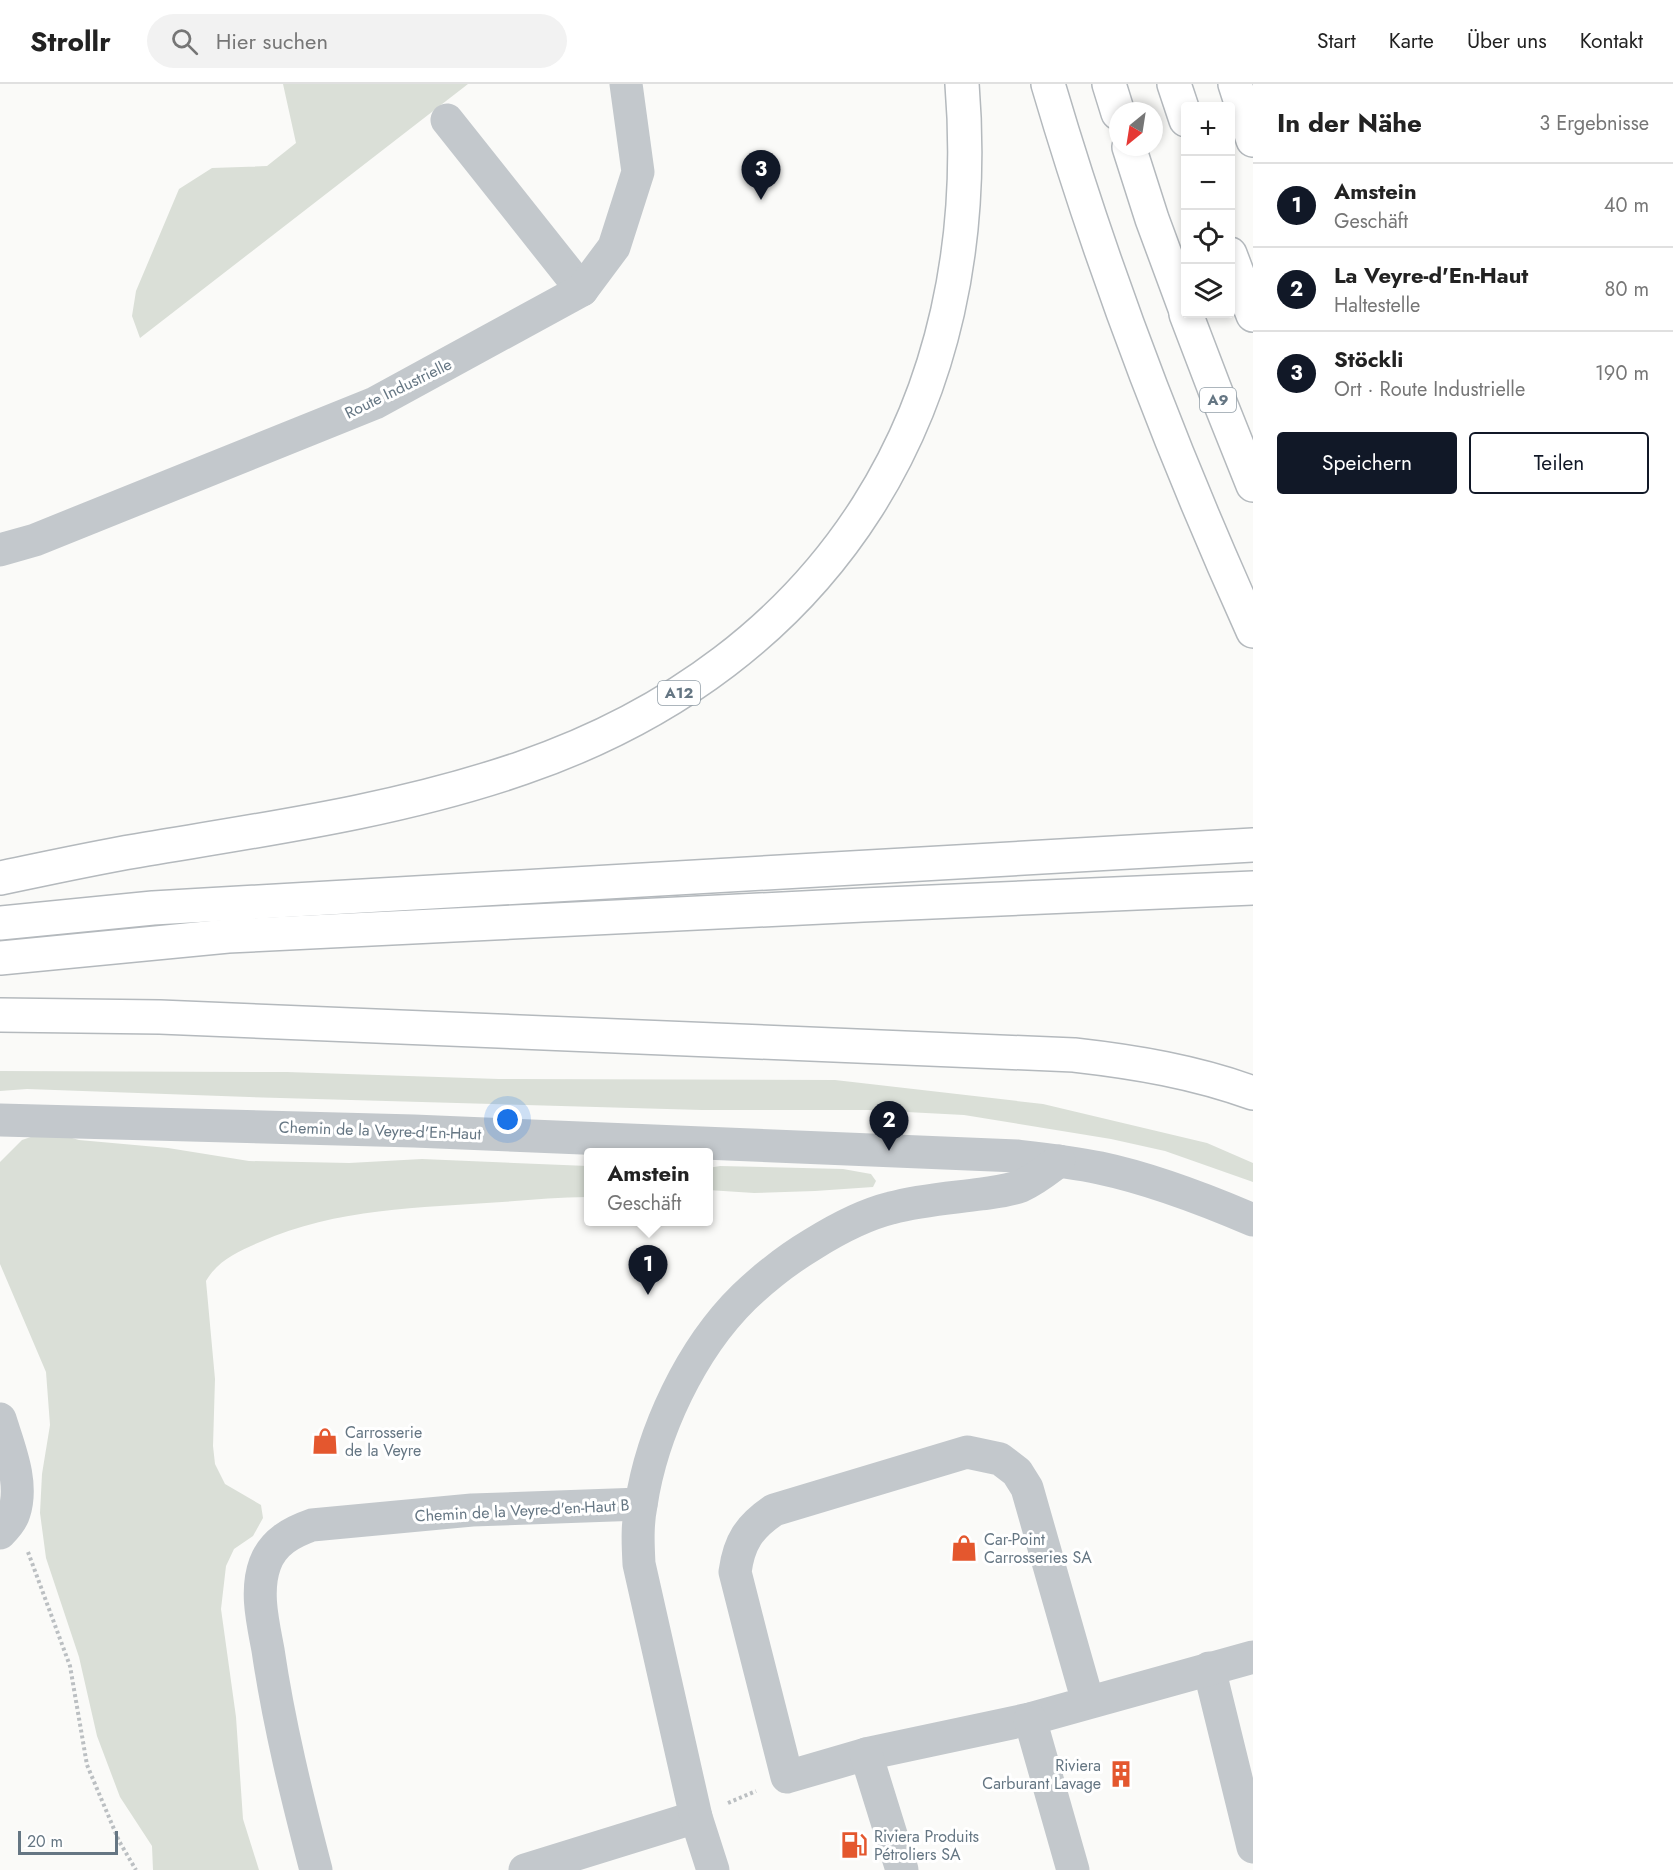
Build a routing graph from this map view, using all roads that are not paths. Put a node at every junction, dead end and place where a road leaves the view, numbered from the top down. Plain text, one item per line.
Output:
1 (626, 84) edge
2 (962, 84) edge
3 (1048, 84) edge
4 (1109, 84) edge
5 (1174, 84) edge
6 (1235, 84) edge
7 (1115, 102) edge
8 (1181, 107) edge
9 (447, 120) dead end
10 (1253, 140) edge
11 (1132, 156) edge
12 (1234, 264) edge
13 (582, 290) junction
14 (1181, 298) edge
15 (1253, 315) edge
16 (1188, 318) edge
17 (1253, 485) edge
18 (0, 550) edge
19 (1253, 632) edge
20 (1253, 845) edge
21 (0, 878) edge
22 (1253, 888) edge
23 (0, 923) edge
24 (0, 958) edge
25 (0, 1015) edge
26 (1253, 1093) edge
27 (0, 1120) edge
28 (1059, 1161) junction
29 (1253, 1220) edge
30 (0, 1419) edge
31 (5, 1456) edge
32 (641, 1504) junction
33 (7, 1524) edge
34 (1253, 1656) edge
35 (1209, 1668) junction
36 (1088, 1702) junction
37 (1030, 1719) junction
38 (866, 1754) junction
39 (696, 1817) junction
40 (1253, 1848) edge
41 (316, 1870) edge
42 (525, 1870) edge
43 (713, 1870) edge
44 (902, 1870) edge
45 (1073, 1870) edge

1 - 13 street, Route Industrielle
2 - 21 highway, A12
3 - 19 highway
4 - 7 highway
5 - 8 highway
6 - 10 highway
9 - 13 street
11 - 14 highway, A9
12 - 15 highway
13 - 18 street, Route Industrielle
16 - 17 highway, A9
20 - 23 highway
22 - 24 highway
25 - 26 highway
27 - 28 street, Chemin de la Veyre-d'En-Haut
28 - 29 street, Chemin de la Veyre-d'En-Haut
28 - 32 street, Chemin de la Veyre-d'en-Haut B
30 - 31 street
31 - 33 street
32 - 39 street, Chemin de la Veyre-d'en-Haut B
32 - 41 street, Chemin de la Veyre-d'en-Haut B
34 - 35 street
35 - 36 street
35 - 40 street
36 - 37 street
36 - 38 street
37 - 38 street
37 - 45 street
38 - 44 street
39 - 42 street
39 - 43 street, Chemin de la Veyre-d'en-Haut B

